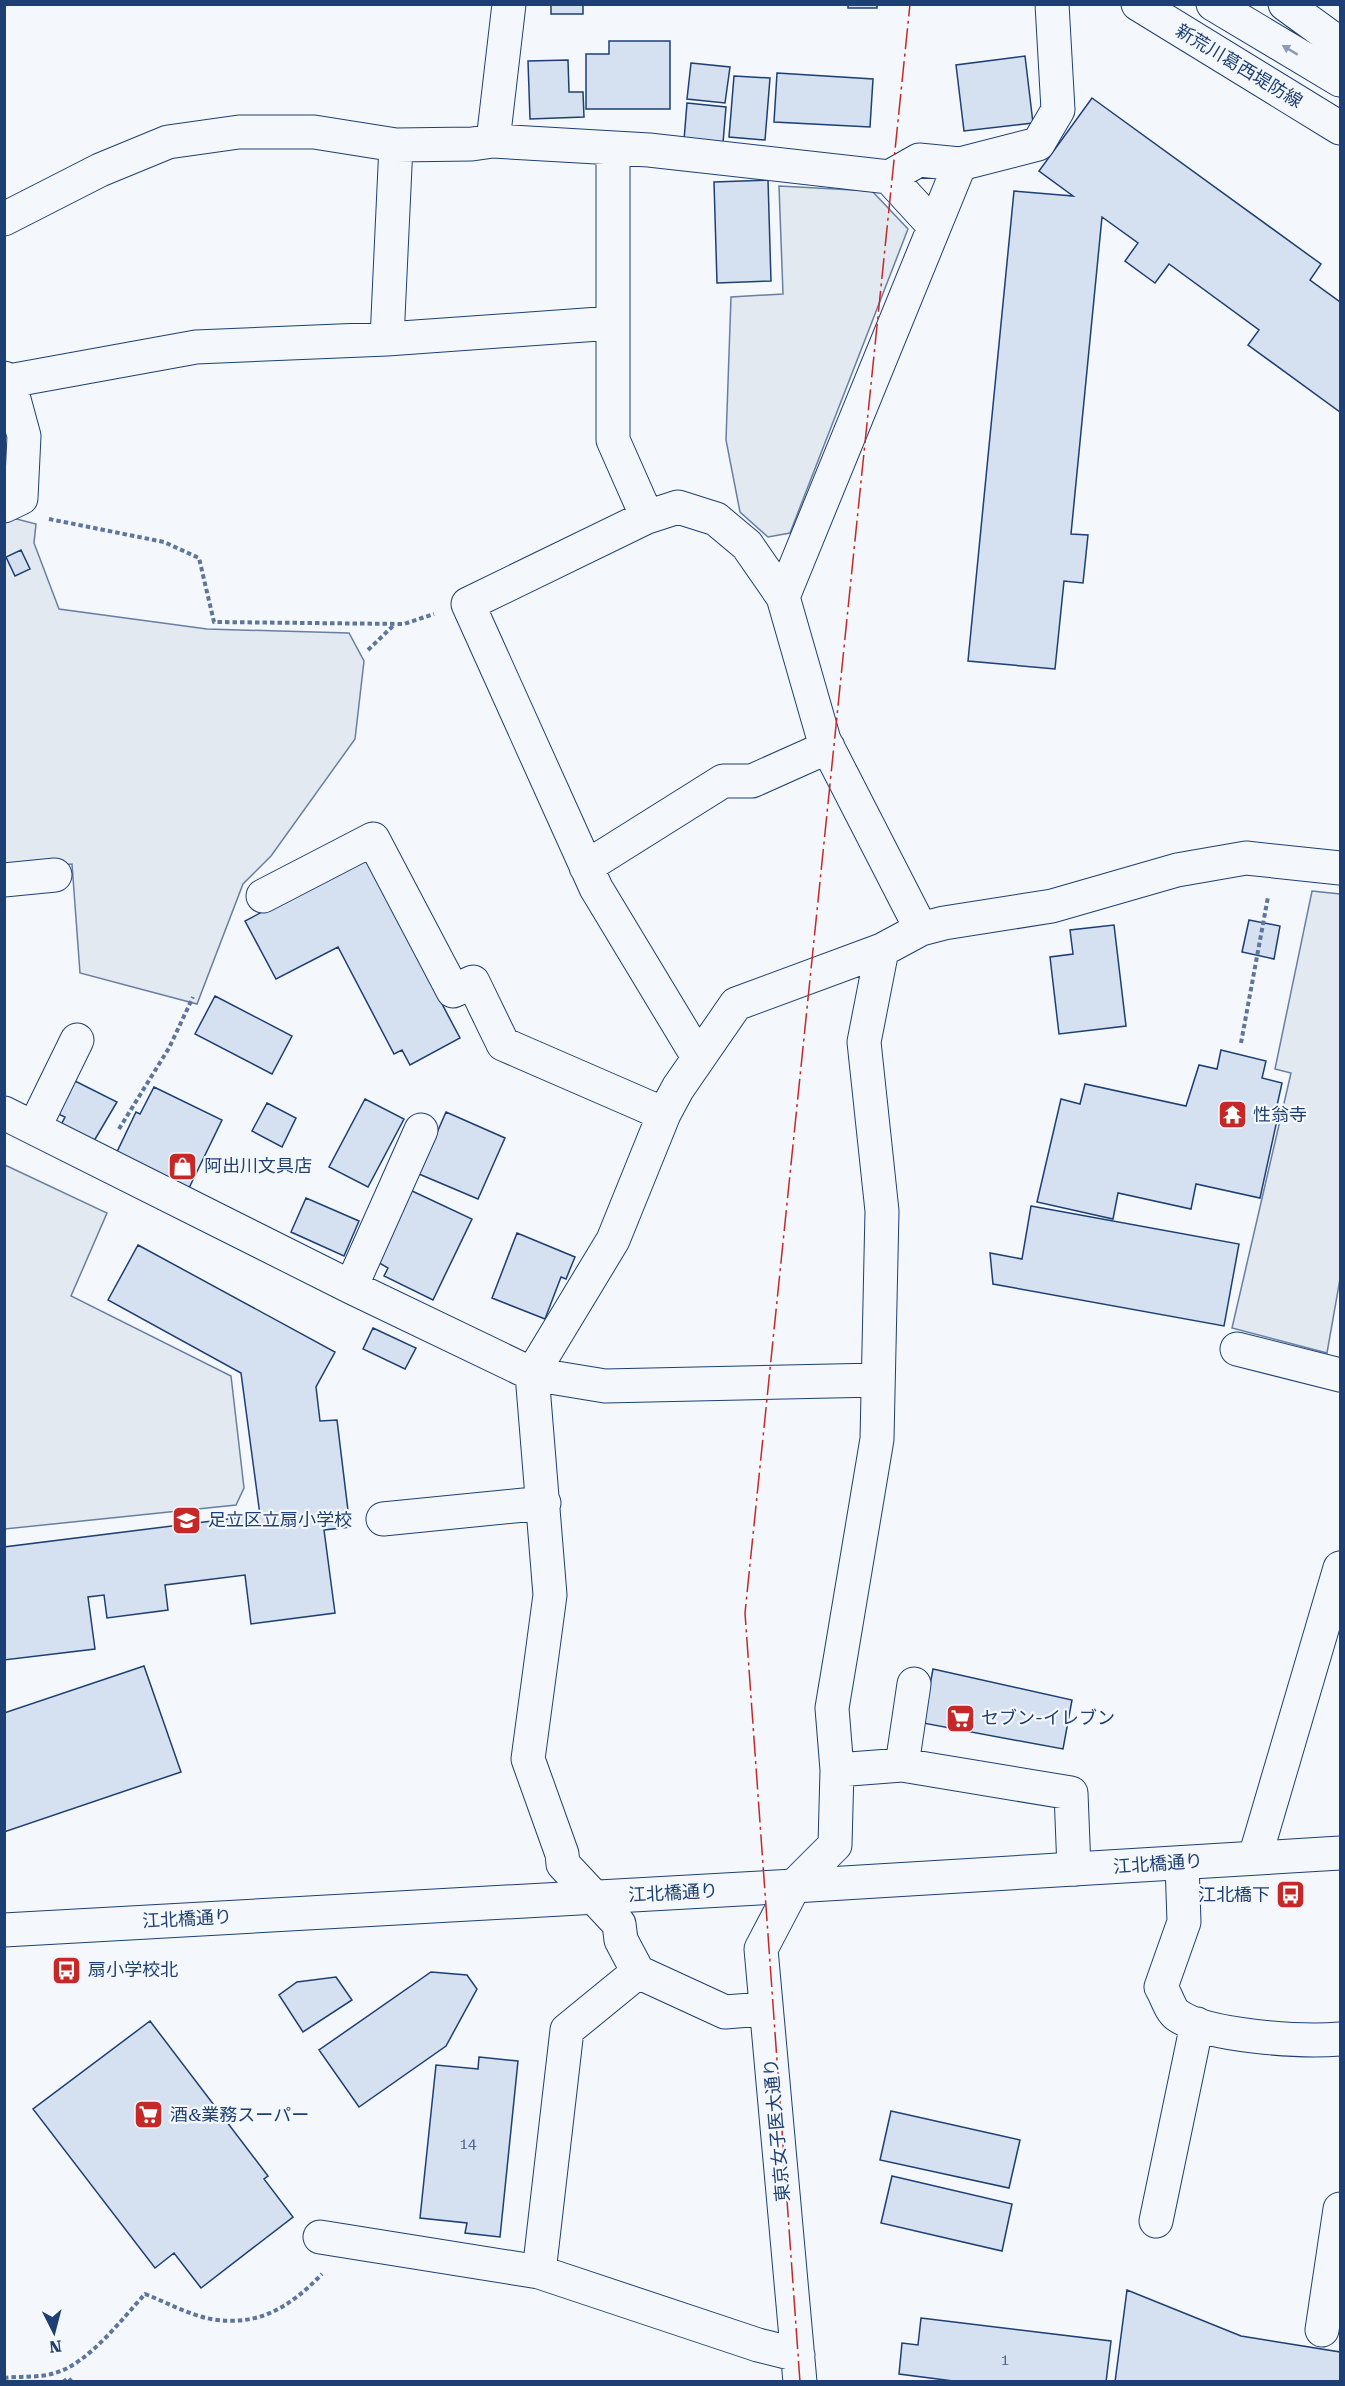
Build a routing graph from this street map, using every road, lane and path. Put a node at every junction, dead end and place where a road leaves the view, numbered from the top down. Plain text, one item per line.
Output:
1 (509, 4) edge
2 (1052, 4) edge
3 (1138, 4) edge
4 (1214, 4) edge
5 (1286, 4) edge
6 (1341, 36) edge
7 (1341, 44) edge
8 (1341, 80) edge
9 (1341, 128) edge
10 (493, 141) junction
11 (396, 145) junction
12 (613, 148) junction
13 (960, 164) junction
14 (889, 177) junction
15 (4, 219) edge
16 (933, 225) junction
17 (613, 323) junction
18 (387, 339) junction
19 (7, 379) edge
20 (13, 502) edge
21 (646, 517) junction
22 (783, 597) junction
23 (468, 604) junction
24 (396, 623) junction
25 (368, 650) dead end
26 (828, 747) junction
27 (586, 867) junction
28 (1341, 868) edge
29 (55, 874) dead end
30 (4, 880) edge
31 (1270, 887) dead end
32 (263, 896) dead end
33 (921, 929) junction
34 (882, 950) junction
35 (193, 997) dead end
36 (77, 1040) dead end
37 (1241, 1043) dead end
38 (698, 1057) junction
39 (4, 1113) edge
40 (664, 1114) junction
41 (34, 1128) junction
42 (421, 1130) dead end
43 (99, 1160) junction
44 (351, 1287) junction
45 (1237, 1349) dead end
46 (532, 1374) junction
47 (1341, 1376) edge
48 (878, 1380) junction
49 (544, 1503) junction
50 (383, 1519) dead end
51 (1341, 1568) edge
52 (915, 1684) dead end
53 (902, 1765) junction
54 (837, 1770) junction
55 (1341, 1853) edge
56 (1255, 1857) junction
57 (1182, 1863) junction
58 (1074, 1869) junction
59 (794, 1886) junction
60 (595, 1897) junction
61 (4, 1930) edge
62 (638, 1972) junction
63 (765, 2009) junction
64 (1197, 2024) junction
65 (1341, 2039) edge
66 (1341, 2209) edge
67 (1156, 2221) dead end
68 (320, 2237) dead end
69 (354, 2241) junction
70 (539, 2272) junction
71 (1322, 2330) dead end
72 (799, 2368) edge
73 (4, 2378) edge
74 (63, 2382) edge
75 (72, 2382) edge

1 - 10 main road
2 - 13 main road
3 - 9 main road, 新荒川葛西堤防線
8 -> 4 main road
5 - 6 main road
5 - 7 main road
10 - 11 main road
10 - 12 main road
11 - 15 main road
11 - 18 main road
12 - 14 main road
12 - 17 main road
13 - 14 main road
13 - 16 main road
14 - 16 main road
16 - 22 main road
17 - 18 main road
17 - 21 main road
18 - 19 main road
19 - 20 main road
20 - 24 path
21 - 22 main road
21 - 23 main road
22 - 26 main road
23 - 24 path
23 - 27 main road
24 - 25 path
26 - 27 main road
26 - 33 main road
27 - 38 main road
28 - 33 main road
29 - 30 main road
31 - 37 path
32 - 40 main road
33 - 34 main road
34 - 38 main road
34 - 48 main road, 東京女子医大通り
35 - 43 path
36 - 41 main road
38 - 40 main road
39 - 41 main road
40 - 46 main road
41 - 43 main road
42 - 44 main road
43 - 44 main road
44 - 46 main road
45 - 47 main road
46 - 48 main road
46 - 49 main road
48 - 54 main road, 東京女子医大通り
49 - 50 main road
49 - 60 main road
51 - 56 main road
52 - 53 main road
53 - 54 main road
53 - 58 main road
54 - 59 main road, 東京女子医大通り
55 - 56 main road, 江北橋通り
56 - 57 main road, 江北橋通り
57 - 58 main road, 江北橋通り
57 - 64 main road
58 - 59 main road, 江北橋通り
59 - 60 main road, 江北橋通り
59 - 63 main road, 東京女子医大通り
60 - 61 main road, 江北橋通り
60 - 62 main road
62 - 63 main road
62 - 70 main road
63 - 72 main road, 東京女子医大通り
64 - 65 main road
64 - 67 main road
66 - 71 main road
68 - 69 main road
69 - 70 main road
69 - 73 path
70 - 72 main road
74 - 75 path

